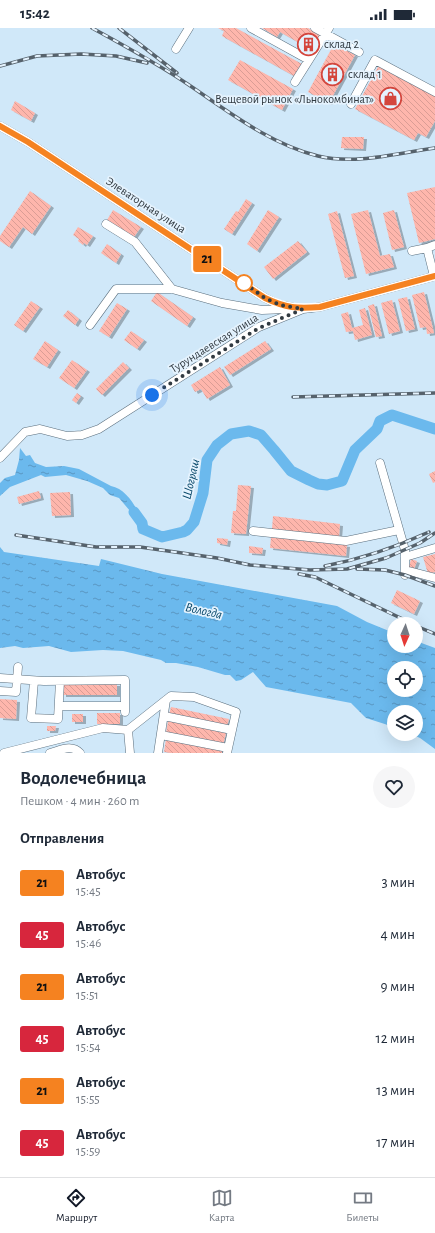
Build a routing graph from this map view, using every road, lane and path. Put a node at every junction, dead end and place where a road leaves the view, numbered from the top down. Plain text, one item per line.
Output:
1 (189, 28) edge
2 (251, 28) edge
3 (315, 28) edge
4 (327, 31) edge
5 (176, 49) dead end
6 (359, 52) dead end
7 (309, 60) junction
8 (295, 82) dead end
9 (435, 92) edge
10 (351, 104) dead end
11 (0, 126) edge
12 (106, 224) dead end
13 (431, 247) edge
14 (412, 251) dead end
15 (434, 276) edge
16 (172, 289) junction
17 (303, 309) junction
18 (90, 325) dead end
19 (0, 458) edge
20 (380, 463) dead end
21 (398, 530) junction
22 (253, 531) dead end
23 (435, 548) edge
24 (404, 557) junction
25 (435, 578) edge
26 (18, 667) dead end
27 (0, 678) edge
28 (18, 680) junction
29 (34, 681) junction
30 (60, 681) junction
31 (0, 691) edge
32 (166, 700) junction
33 (59, 706) junction
34 (164, 716) junction
35 (128, 730) junction
36 (232, 730) junction
37 (161, 735) junction
38 (228, 750) edge
39 (4, 753) edge
40 (50, 753) edge
41 (80, 753) edge
42 (130, 753) edge
43 (159, 753) edge

1 - 5 street
2 - 7 street
3 - 4 street
4 - 6 street
4 - 7 street
7 - 8 street
9 - 10 street
11 - 17 street, Элеваторная улица
12 - 16 street
13 - 14 street
13 - 15 street
15 - 17 street, Турундаевская улица
16 - 17 street
16 - 18 street
17 - 19 street, Турундаевская улица
20 - 21 street
21 - 22 street
21 - 24 street
23 - 24 street
24 - 25 street
26 - 28 street
27 - 28 street
28 - 29 street
28 - 31 street
29 - 30 street
29 - 33 street
30 - 33 street
30 - 33 street
32 - 34 street
32 - 35 street
32 - 36 street
34 - 36 street
34 - 37 street
35 - 39 street
35 - 42 street
36 - 38 street
37 - 38 street
37 - 43 street
40 - 41 street

